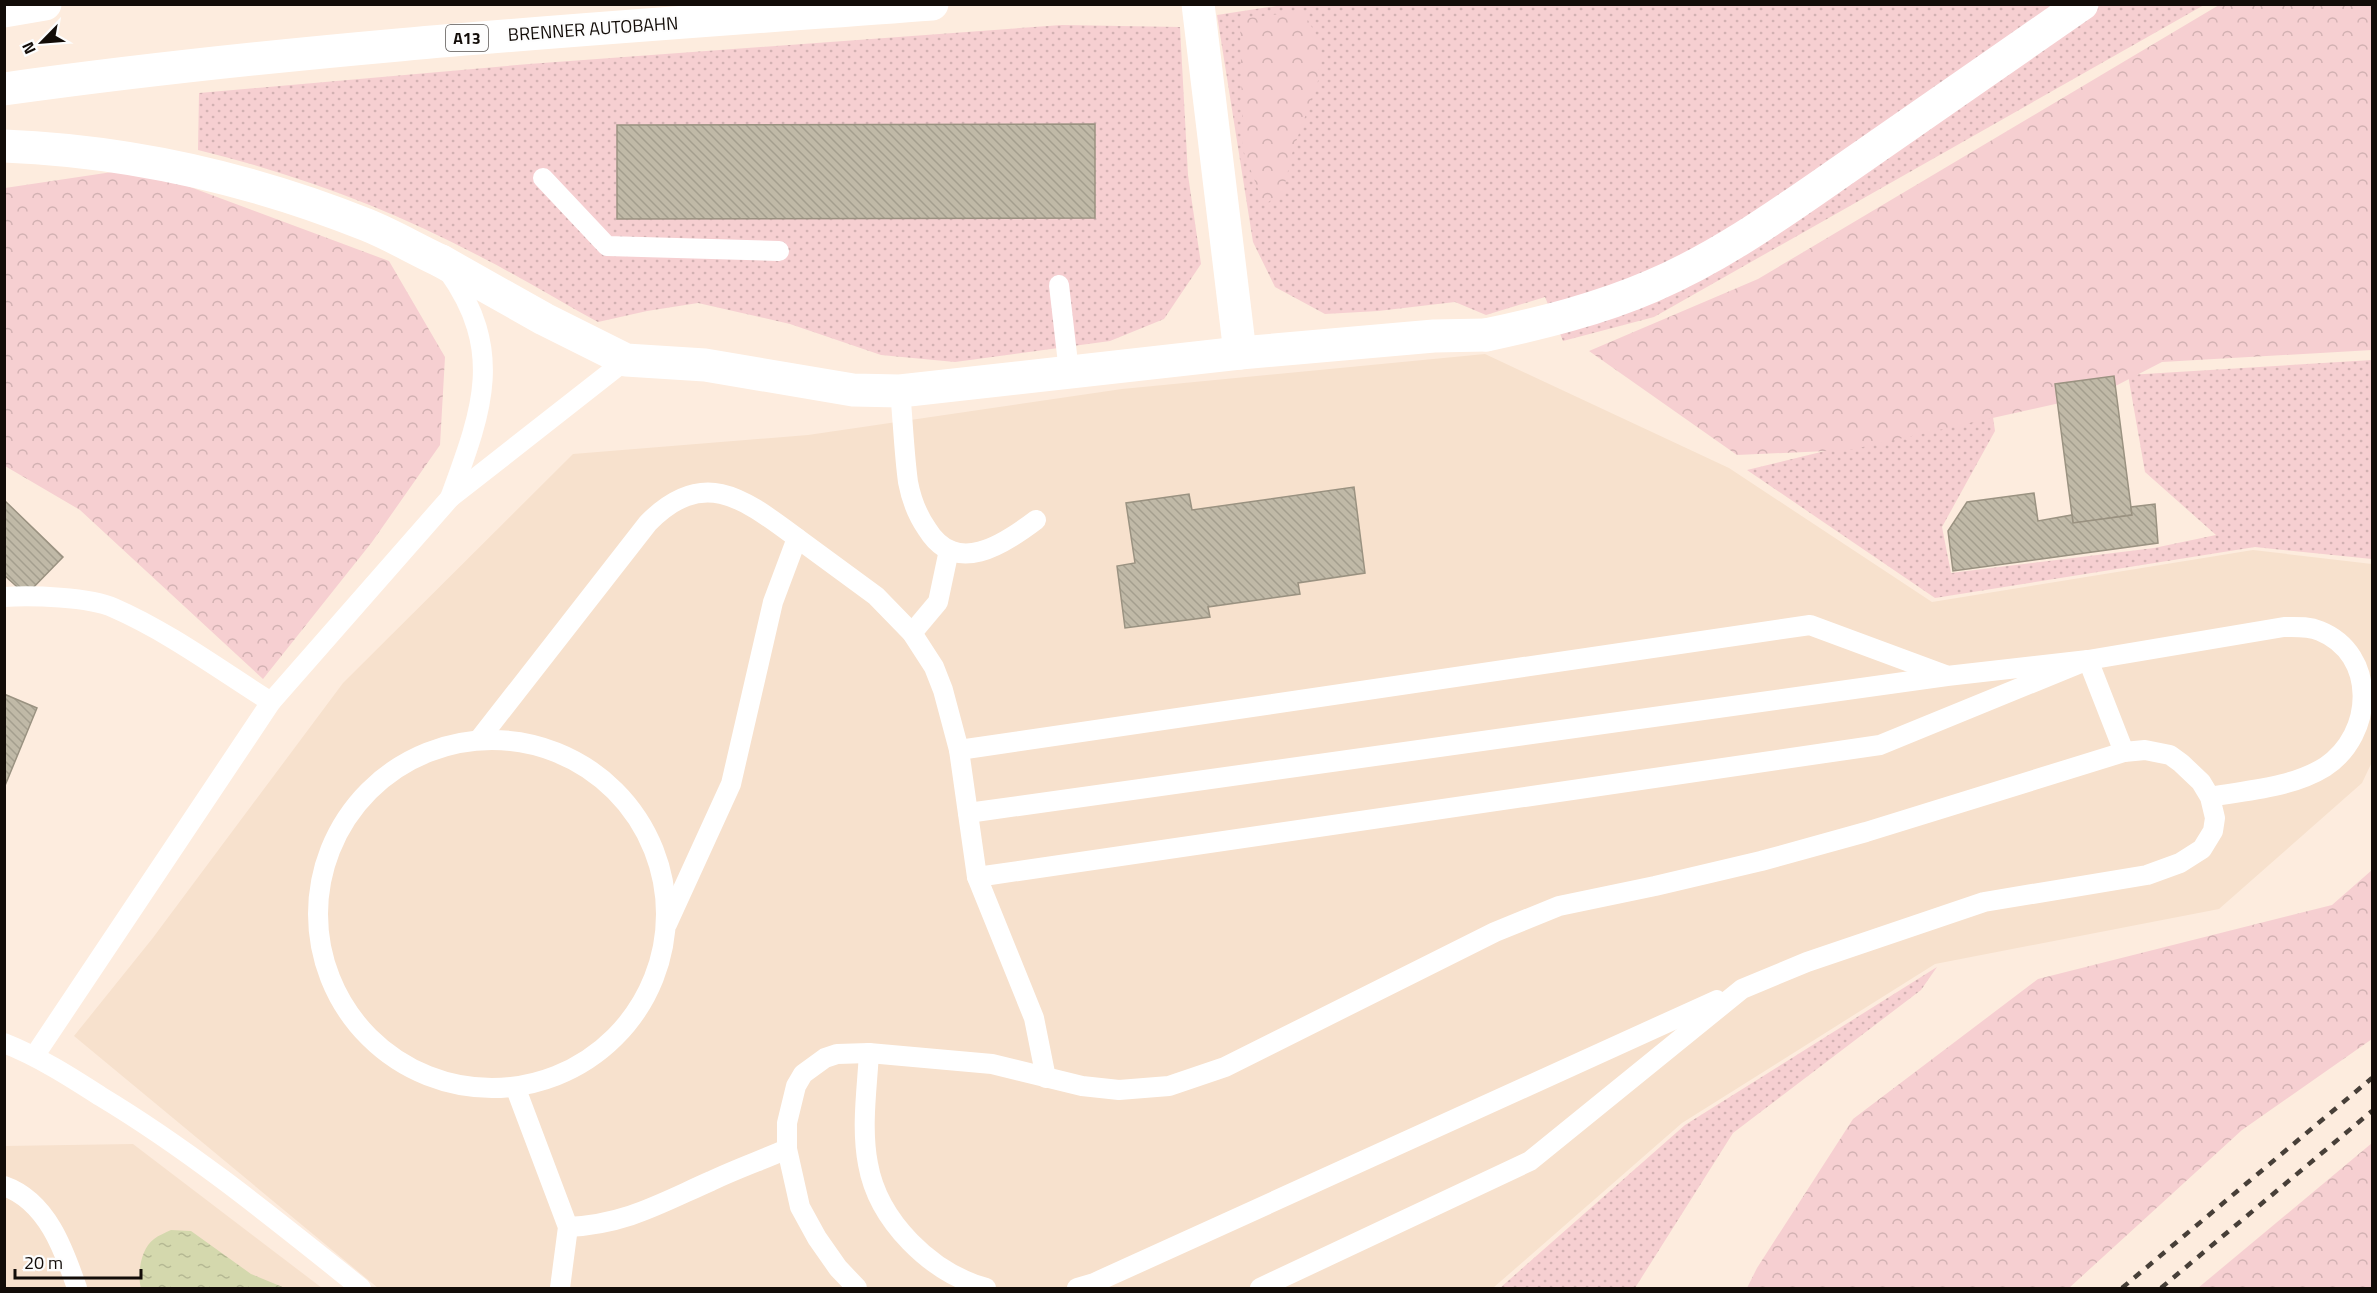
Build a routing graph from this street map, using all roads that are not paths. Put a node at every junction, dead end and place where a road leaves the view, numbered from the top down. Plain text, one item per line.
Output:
1 (45, 4) edge
2 (932, 4) edge
3 (1198, 4) edge
4 (2082, 4) edge
5 (4, 11) edge
6 (4, 89) edge
7 (4, 146) edge
8 (543, 178) dead end
9 (779, 251) dead end
10 (441, 261) junction
11 (1059, 285) dead end
12 (1240, 353) junction
13 (626, 360) junction
14 (1069, 372) junction
15 (900, 391) junction
16 (450, 498) junction
17 (1036, 520) dead end
18 (797, 538) junction
19 (949, 550) junction
20 (4, 597) edge
21 (912, 633) junction
22 (2088, 660) junction
23 (1947, 676) junction
24 (271, 702) junction
25 (481, 737) junction
26 (959, 750) junction
27 (2124, 752) junction
28 (2210, 797) junction
29 (968, 813) junction
30 (977, 877) junction
31 (667, 925) junction
32 (1742, 989) junction
33 (4, 1043) edge
34 (869, 1053) junction
35 (35, 1055) junction
36 (1046, 1078) junction
37 (516, 1089) junction
38 (787, 1149) junction
39 (4, 1186) edge
40 (568, 1227) junction
41 (77, 1288) edge
42 (361, 1288) edge
43 (560, 1288) edge
44 (856, 1288) edge
45 (986, 1288) edge
46 (1077, 1288) edge
47 (1260, 1288) edge

1 - 5 main road
2 - 6 main road, BRENNER AUTOBAHN / A13
3 - 12 main road
4 - 12 main road
7 - 10 main road
8 - 9 lane
10 - 13 main road
10 - 16 lane
11 - 14 lane
12 - 14 main road
13 - 15 main road
13 - 16 lane
14 - 15 main road
15 - 19 lane
16 - 24 lane
17 - 19 lane
18 - 21 lane
18 - 25 lane
18 - 31 lane
19 - 21 lane
20 - 24 lane
21 - 26 lane
22 - 23 lane
22 - 27 lane
22 - 28 lane
22 - 30 lane
23 - 26 lane
23 - 29 lane
24 - 35 lane
25 - 31 lane
25 - 37 lane
26 - 29 lane
27 - 28 lane
27 - 36 lane
28 - 32 lane
29 - 30 lane
30 - 36 lane
31 - 37 lane
32 - 46 lane
32 - 47 lane
33 - 35 lane
34 - 36 lane
34 - 38 lane
34 - 45 lane
35 - 42 lane
37 - 40 lane
38 - 40 lane
38 - 44 lane
39 - 41 lane
40 - 43 lane

